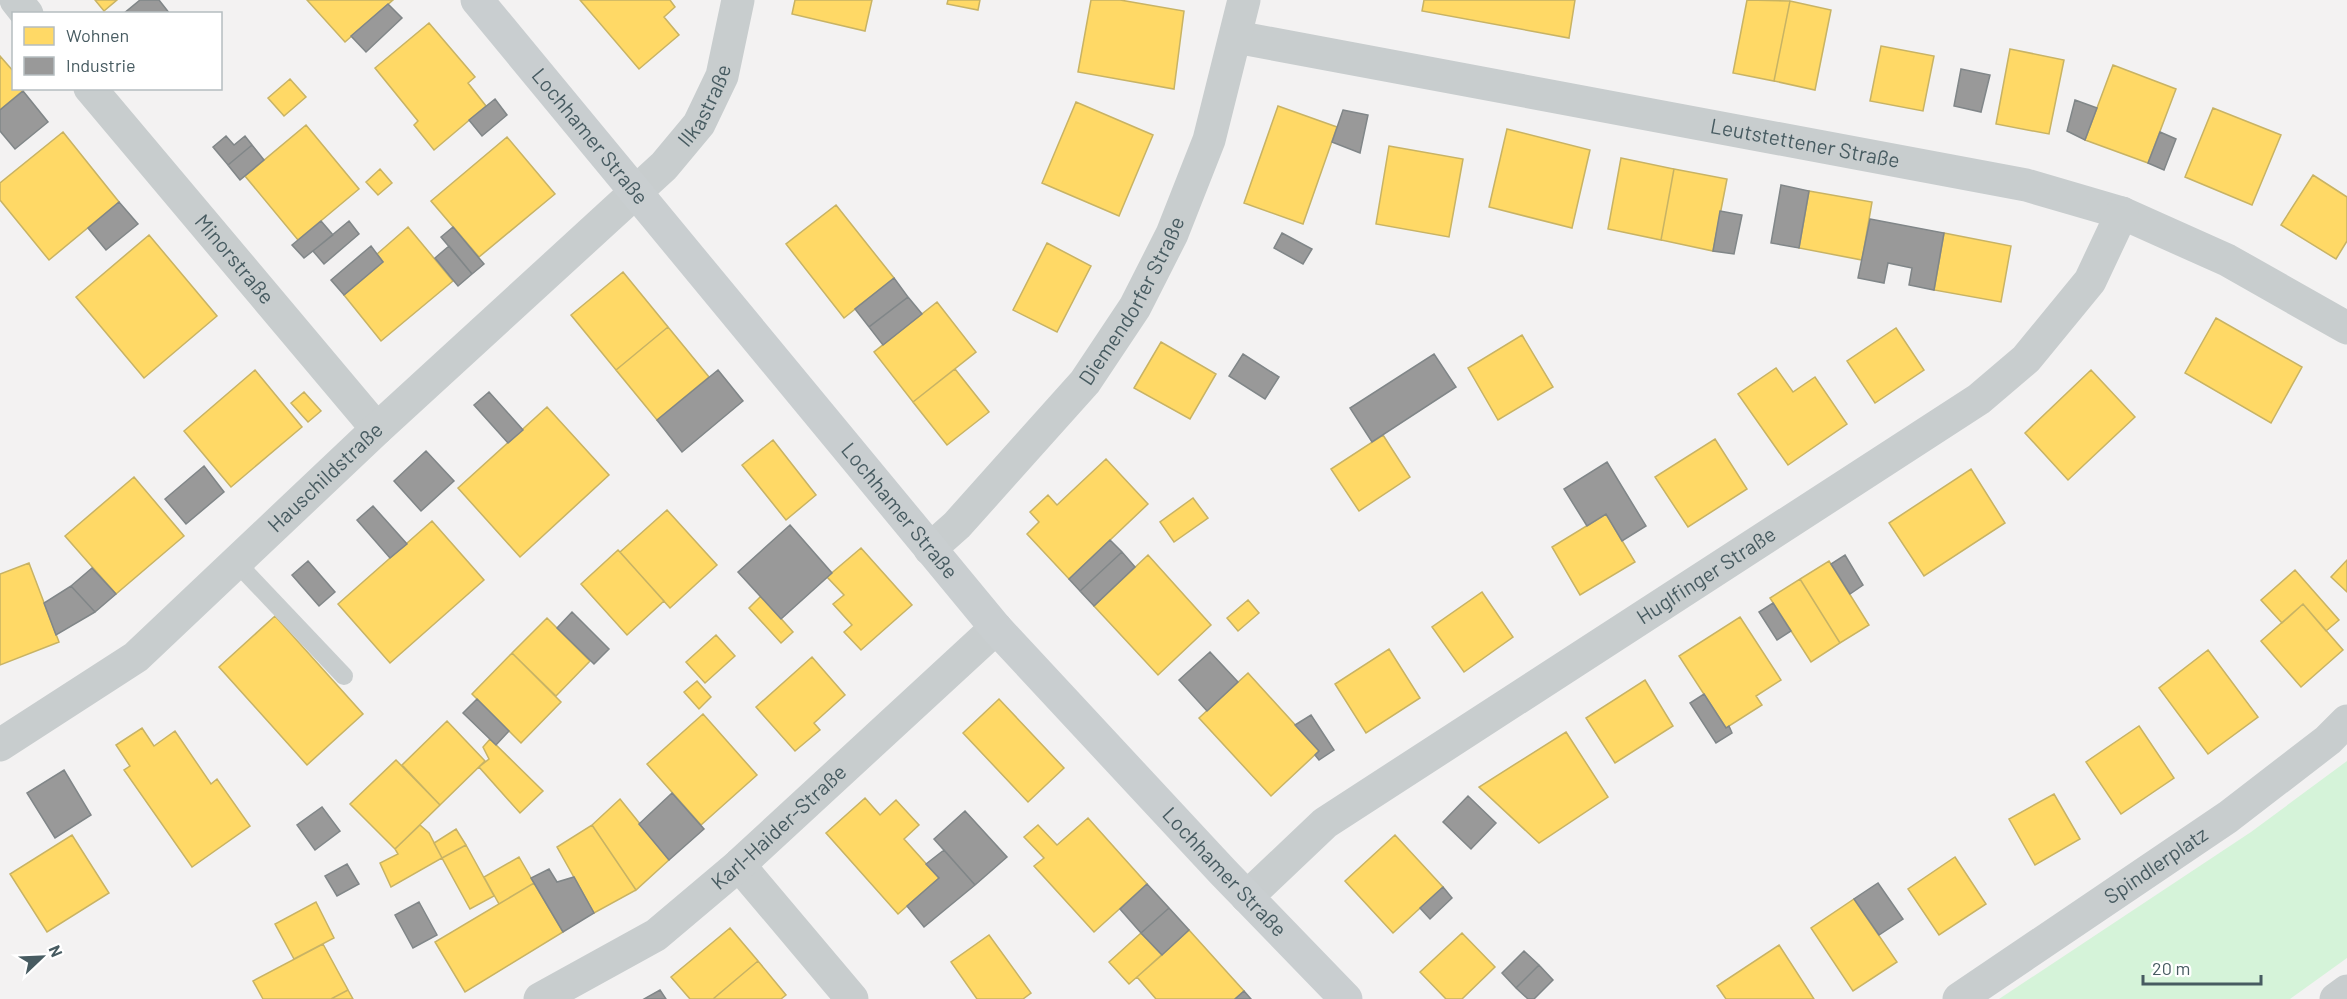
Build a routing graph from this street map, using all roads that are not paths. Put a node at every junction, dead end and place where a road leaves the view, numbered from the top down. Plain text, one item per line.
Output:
1 (16, 0) edge
2 (477, 0) edge
3 (738, 0) edge
4 (1244, 0) edge
5 (25, 12) edge
6 (1236, 37) junction
7 (92, 90) edge
8 (636, 192) junction
9 (2122, 213) junction
10 (2347, 328) edge
11 (377, 429) junction
12 (930, 549) junction
13 (236, 562) junction
14 (996, 627) junction
15 (344, 676) dead end
16 (2347, 722) edge
17 (0, 745) edge
18 (739, 865) junction
19 (1248, 897) junction
20 (2347, 991) edge
21 (540, 999) edge
22 (852, 999) edge
23 (1346, 999) edge
24 (1959, 999) edge
25 (2336, 999) edge

1 - 5 street
2 - 8 main road, Lochhamer Straße
3 - 8 street, Ilkastraße
4 - 6 street, Diemendorfer Straße
6 - 9 street, Leutstettener Straße
6 - 12 street, Diemendorfer Straße
7 - 11 street, Minorstraße
8 - 11 street, Hauschildstraße
8 - 12 main road, Lochhamer Straße
9 - 10 street, Leutstettener Straße
9 - 19 street, Huglfinger Straße
11 - 13 street, Hauschildstraße
12 - 14 main road, Lochhamer Straße
13 - 15 lane
13 - 17 street, Hauschildstraße
14 - 18 street, Karl-Haider-Straße
14 - 19 main road, Lochhamer Straße
16 - 24 street, Spindlerplatz
18 - 21 street, Karl-Haider-Straße
18 - 22 street
19 - 23 main road, Lochhamer Straße
20 - 25 street

